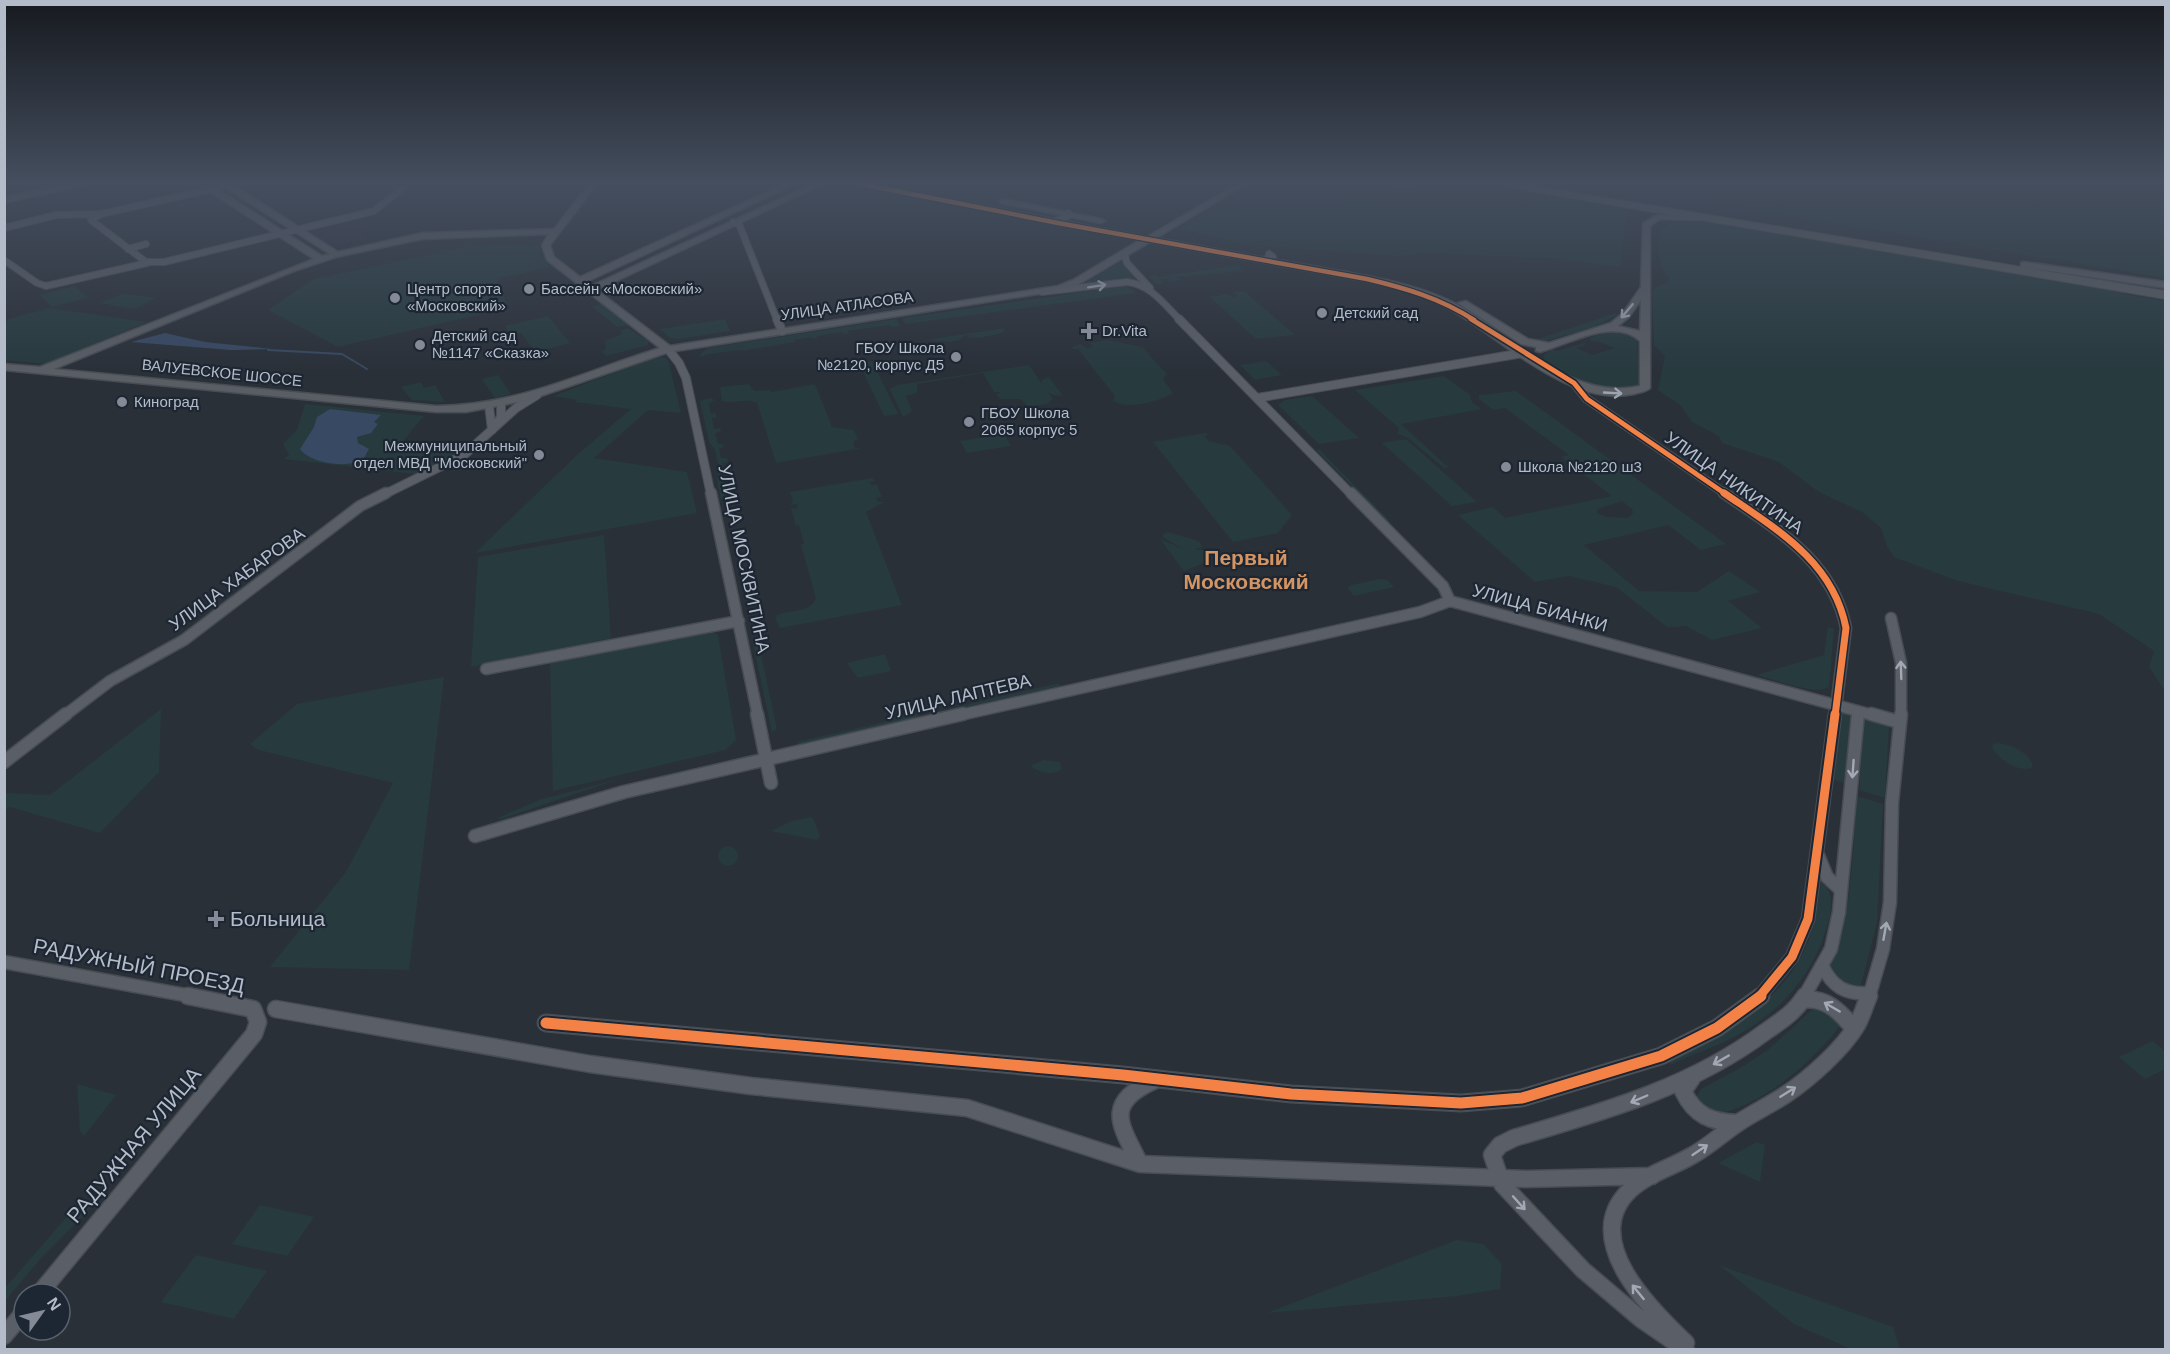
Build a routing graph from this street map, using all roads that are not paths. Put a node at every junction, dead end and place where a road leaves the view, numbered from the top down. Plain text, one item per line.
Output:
1 (124, 246) edge
2 (138, 246) edge
3 (233, 246) edge
4 (300, 246) edge
5 (324, 246) edge
6 (375, 246) edge
7 (548, 246) edge
8 (655, 246) edge
9 (682, 246) edge
10 (747, 246) edge
11 (1137, 246) edge
12 (1197, 246) edge
13 (1221, 246) edge
14 (1645, 246) edge
15 (1879, 246) edge
16 (1911, 246) edge
17 (128, 249) junction
18 (1124, 253) junction
19 (334, 255) junction
20 (1266, 257) junction
21 (320, 259) junction
22 (4, 260) edge
23 (147, 263) junction
24 (579, 281) junction
25 (2166, 287) edge
26 (1644, 289) junction
27 (590, 290) junction
28 (1150, 291) junction
29 (1042, 292) junction
30 (2166, 295) edge
31 (1606, 329) junction
32 (782, 331) junction
33 (1644, 339) junction
34 (1510, 345) junction
35 (1549, 346) junction
36 (1524, 347) junction
37 (668, 349) junction
38 (1503, 357) junction
39 (1542, 363) junction
40 (4, 367) edge
41 (41, 370) junction
42 (1574, 383) junction
43 (537, 395) junction
44 (1257, 398) junction
45 (501, 404) junction
46 (489, 406) junction
47 (436, 409) joint
48 (492, 431) junction
49 (1450, 601) junction
50 (1891, 618) dead end
51 (739, 621) junction
52 (486, 669) dead end
53 (1836, 705) junction
54 (1858, 711) junction
55 (1899, 722) junction
56 (767, 758) junction
57 (4, 762) edge
58 (771, 783) dead end
59 (475, 836) dead end
60 (1816, 849) junction
61 (1841, 890) junction
62 (4, 962) edge
63 (1822, 965) junction
64 (1870, 993) junction
65 (1802, 1000) junction
66 (276, 1009) dead end
67 (258, 1021) joint
68 (546, 1023) dead end
69 (1854, 1029) junction
70 (1693, 1077) junction
71 (1159, 1079) junction
72 (1738, 1123) junction
73 (1140, 1164) junction
74 (1652, 1176) junction
75 (49, 1282) edge
76 (1686, 1350) edge
77 (1693, 1350) edge

1 - 17 street
2 - 17 street
3 - 23 street
4 - 21 street
5 - 19 street
6 - 19 street
7 - 24 street
8 - 24 street
9 - 27 street
10 - 32 street
11 - 18 street, УЛИЦА АТЛАСОВА
12 - 20 street, УЛИЦА НИКИТИНА
13 - 20 street, УЛИЦА НИКИТИНА
14 - 26 street
15 - 30 highway
16 - 25 highway
17 - 23 street
18 - 28 street, УЛИЦА БИАНКИ
18 - 29 street, УЛИЦА АТЛАСОВА
19 - 21 street
20 - 34 street, УЛИЦА НИКИТИНА
20 - 36 street, УЛИЦА НИКИТИНА
21 - 41 street
22 - 23 street
24 - 27 street
26 -> 31 street
26 - 33 street
27 - 37 street
29 -> 28 street, УЛИЦА БИАНКИ
28 - 44 street, УЛИЦА БИАНКИ
29 - 32 street, УЛИЦА АТЛАСОВА
31 - 33 street
31 - 35 street
32 - 37 street, УЛИЦА АТЛАСОВА
42 -> 33 street
34 - 36 street, УЛИЦА НИКИТИНА
34 - 38 street
35 - 36 street
35 - 39 street
36 - 38 street
36 - 39 street, УЛИЦА НИКИТИНА
37 - 43 street, УЛИЦА АТЛАСОВА
37 - 51 street, УЛИЦА МОСКВИТИНА
38 - 39 street
38 - 44 street
39 - 42 street, УЛИЦА НИКИТИНА
40 - 41 street, ВАЛУЕВСКОЕ ШОССЕ
41 - 47 street, ВАЛУЕВСКОЕ ШОССЕ
42 - 53 street, УЛИЦА НИКИТИНА
43 - 45 street, УЛИЦА АТЛАСОВА
43 - 48 street, УЛИЦА ХАБАРОВА
44 - 49 street, УЛИЦА БИАНКИ
45 - 46 street, УЛИЦА АТЛАСОВА
45 - 48 street
46 - 47 street, УЛИЦА АТЛАСОВА
46 - 48 street
48 - 57 street, УЛИЦА ХАБАРОВА
49 - 53 street, УЛИЦА БИАНКИ
49 - 56 street, УЛИЦА ЛАПТЕВА
55 -> 50 street
51 - 52 street
51 - 56 street, УЛИЦА МОСКВИТИНА
53 - 54 street, УЛИЦА БИАНКИ
53 - 60 street, УЛИЦА НИКИТИНА
54 - 55 street, УЛИЦА БИАНКИ
54 -> 61 street
64 -> 55 street
56 - 58 street, УЛИЦА МОСКВИТИНА
56 - 59 street, УЛИЦА ЛАПТЕВА
60 - 61 street
60 - 71 street, УЛИЦА НИКИТИНА
61 - 63 street
62 - 67 street, РАДУЖНЫЙ ПРОЕЗД
63 - 64 street
63 - 65 street
64 - 69 street
69 -> 65 street
65 -> 70 street
66 - 73 street
67 - 75 street, РАДУЖНАЯ УЛИЦА
68 - 71 street, УЛИЦА НИКИТИНА
72 -> 69 street
70 - 72 street
70 -> 76 street
71 - 73 street
74 -> 72 street
73 - 74 street
77 -> 74 street

